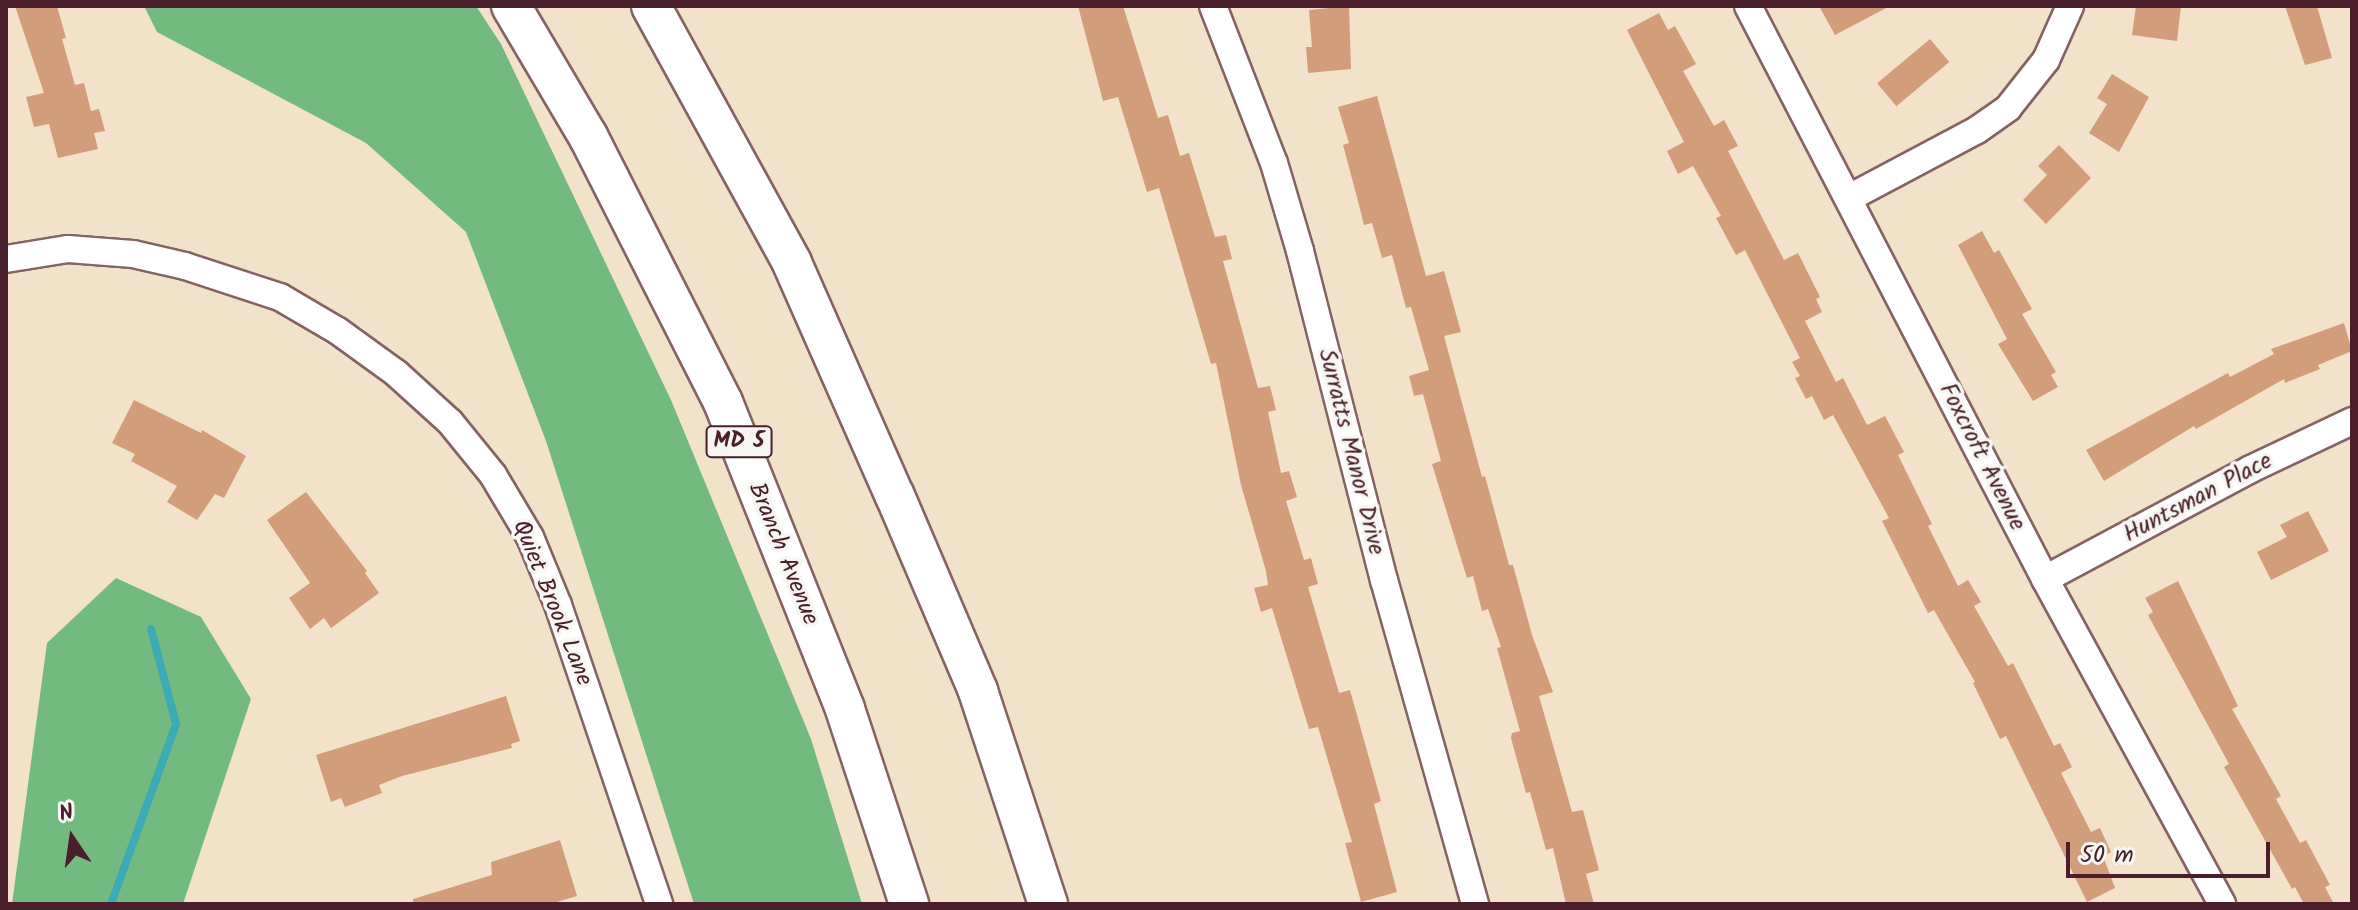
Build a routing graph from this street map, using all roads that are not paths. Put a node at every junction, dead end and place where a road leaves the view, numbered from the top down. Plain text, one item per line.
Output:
1 (511, 6) edge
2 (651, 6) edge
3 (1213, 6) edge
4 (1748, 6) edge
5 (2070, 6) edge
6 (1849, 198) junction
7 (6, 259) edge
8 (2352, 421) edge
9 (2045, 579) junction
10 (659, 904) edge
11 (909, 904) edge
12 (1048, 904) edge
13 (1475, 904) edge
14 (2222, 904) edge

1 - 11 highway, Branch Avenue / MD 5
2 - 12 highway
3 - 13 street, Surratts Manor Drive
4 - 6 street, Foxcroft Avenue
5 - 6 street
6 - 9 street, Foxcroft Avenue
7 - 10 street, Quiet Brook Lane
8 - 9 street, Huntsman Place
9 - 14 street, Foxcroft Avenue

